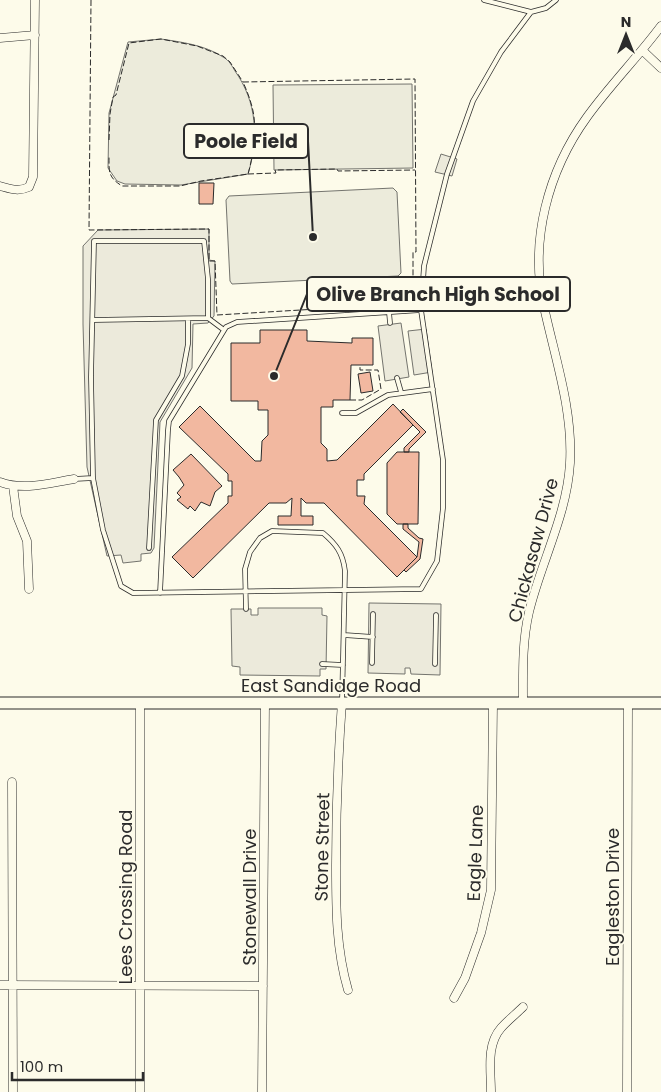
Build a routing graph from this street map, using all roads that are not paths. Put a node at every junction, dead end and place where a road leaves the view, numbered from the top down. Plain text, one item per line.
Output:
1 (35, 0) edge
2 (484, 0) edge
3 (556, 0) edge
4 (531, 12) junction
5 (661, 26) edge
6 (35, 35) junction
7 (0, 38) edge
8 (642, 50) junction
9 (661, 68) edge
10 (0, 186) edge
11 (421, 310) junction
12 (389, 312) junction
13 (188, 318) junction
14 (208, 318) junction
15 (93, 320) junction
16 (390, 324) dead end
17 (224, 330) junction
18 (397, 378) dead end
19 (433, 389) junction
20 (401, 392) junction
21 (342, 413) dead end
22 (93, 478) junction
23 (74, 479) joint
24 (0, 482) edge
25 (13, 486) junction
26 (149, 548) dead end
27 (29, 589) dead end
28 (345, 590) junction
29 (246, 592) junction
30 (160, 593) junction
31 (246, 609) dead end
32 (373, 614) dead end
33 (436, 615) dead end
34 (344, 634) junction
35 (373, 637) junction
36 (372, 663) dead end
37 (322, 664) dead end
38 (435, 664) dead end
39 (343, 665) junction
40 (265, 702) junction
41 (342, 702) junction
42 (493, 702) junction
43 (0, 703) edge
44 (140, 703) junction
45 (523, 703) junction
46 (628, 703) junction
47 (661, 703) edge
48 (12, 782) dead end
49 (0, 985) edge
50 (13, 985) junction
51 (140, 985) junction
52 (263, 986) junction
53 (348, 990) dead end
54 (454, 998) dead end
55 (524, 1007) dead end
56 (12, 1092) edge
57 (140, 1092) edge
58 (262, 1092) edge
59 (492, 1092) edge
60 (627, 1092) edge

1 - 6 street
2 - 4 lane
3 - 4 lane
4 - 11 lane
5 - 8 street, Chickasaw Drive
6 - 7 street
6 - 10 street
8 - 9 street
8 - 45 street, Chickasaw Drive
11 - 12 lane
11 - 19 lane
12 - 16 lane
12 - 17 lane
13 - 14 lane
13 - 15 lane
13 - 26 lane
14 - 15 lane
14 - 17 lane
15 - 22 lane
17 - 30 lane
18 - 20 lane
19 - 20 lane
19 - 28 lane
20 - 21 lane
22 - 23 lane
22 - 30 lane
23 - 25 street
24 - 25 street
25 - 27 street
28 - 29 lane
28 - 29 lane
28 - 34 lane
29 - 30 lane
29 - 31 lane
32 - 35 lane
33 - 38 lane
34 - 35 lane
34 - 39 lane
35 - 36 lane
37 - 39 lane
39 - 41 lane
40 - 41 street, East Sandidge Road
40 - 44 street, East Sandidge Road
40 - 52 street, Stonewall Drive
41 - 42 street, East Sandidge Road
41 - 53 street, Stone Street
42 - 45 street, East Sandidge Road
42 - 54 street, Eagle Lane
43 - 44 street, East Sandidge Road
44 - 51 street, Lees Crossing Road
45 - 46 street, East Sandidge Road
46 - 47 street, East Sandidge Road
46 - 60 street, Eagleston Drive
48 - 50 street
49 - 50 street
50 - 51 street
50 - 56 street
51 - 52 street
51 - 57 street, Lees Crossing Road
52 - 58 street, Stonewall Drive
55 - 59 street

